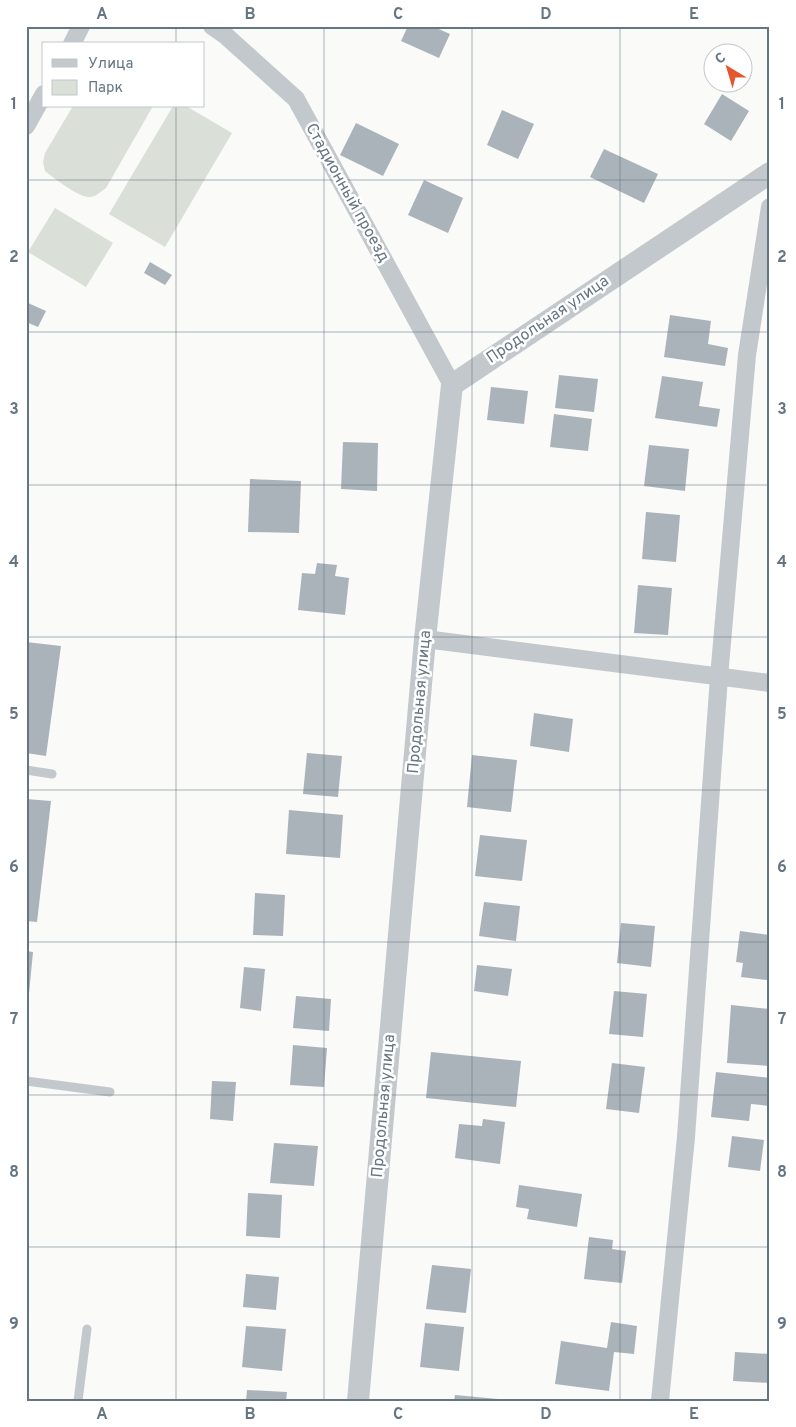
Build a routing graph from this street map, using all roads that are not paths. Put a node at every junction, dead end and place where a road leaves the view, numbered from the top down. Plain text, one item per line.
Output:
1 (81, 26) edge
2 (212, 26) edge
3 (73, 42) edge
4 (42, 98) edge
5 (26, 126) edge
6 (770, 173) edge
7 (770, 207) edge
8 (452, 385) junction
9 (425, 638) junction
10 (719, 677) junction
11 (770, 684) edge
12 (26, 770) edge
13 (52, 774) dead end
14 (26, 1082) edge
15 (110, 1092) dead end
16 (88, 1329) dead end
17 (78, 1401) edge
18 (358, 1401) edge
19 (660, 1401) edge

1 - 3 street
2 - 8 street, Стадионный проезд
4 - 5 street
6 - 8 street, Продольная улица
7 - 10 street
8 - 9 street, Продольная улица
9 - 10 street
9 - 18 street, Продольная улица
10 - 11 street
10 - 19 street
12 - 13 lane
14 - 15 lane
16 - 17 lane

